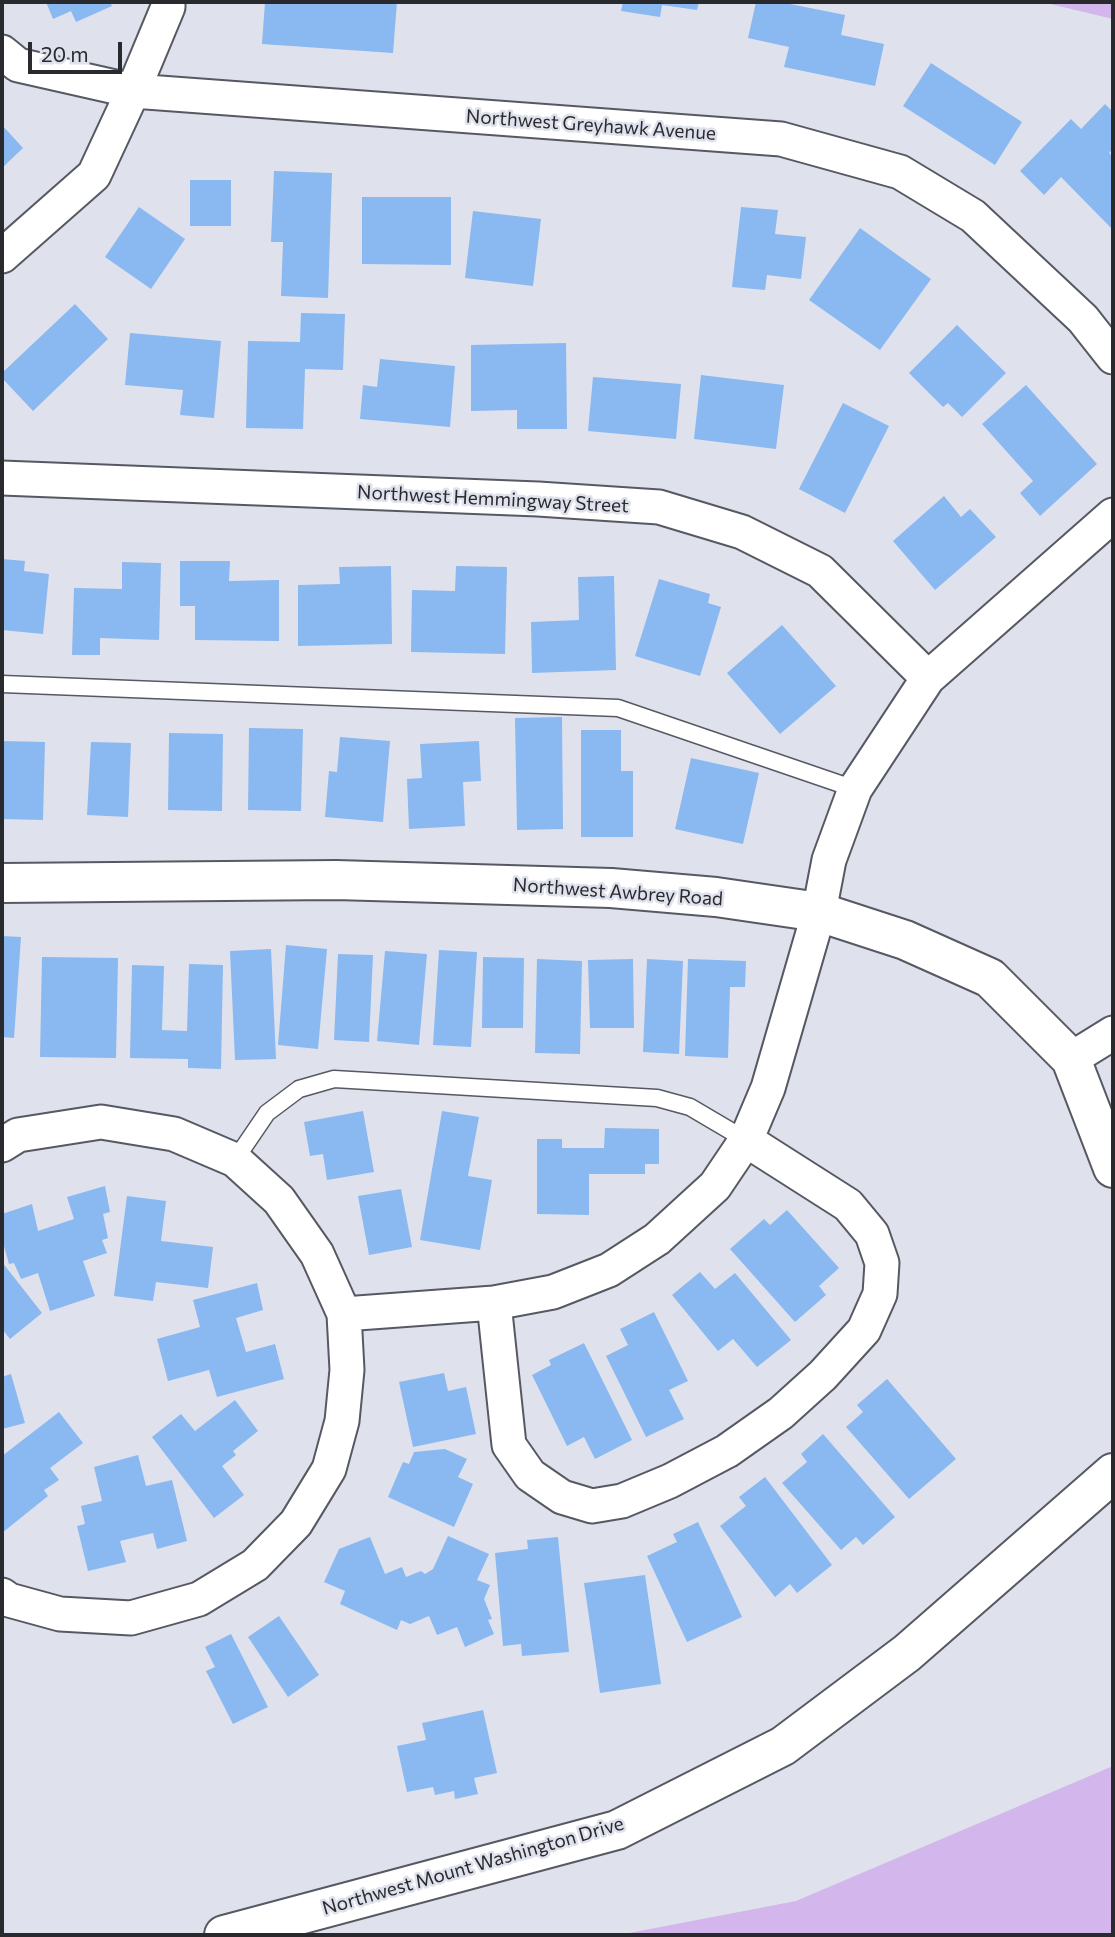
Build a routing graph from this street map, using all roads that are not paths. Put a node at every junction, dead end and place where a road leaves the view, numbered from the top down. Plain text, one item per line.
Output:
1 (168, 2) edge
2 (2, 52) edge
3 (133, 91) junction
4 (2, 256) edge
5 (1113, 357) edge
6 (2, 478) edge
7 (1113, 515) edge
8 (928, 678) junction
9 (2, 684) edge
10 (855, 789) junction
11 (2, 883) edge
12 (819, 912) junction
13 (1113, 1033) edge
14 (1071, 1059) junction
15 (746, 1140) junction
16 (2, 1144) edge
17 (234, 1160) junction
18 (1113, 1168) edge
19 (494, 1303) junction
20 (344, 1314) junction
21 (1113, 1473) edge
22 (2, 1595) edge
23 (224, 1935) edge

1 - 3 street
2 - 3 street, Northwest Greyhawk Avenue
3 - 4 street
3 - 5 street, Northwest Greyhawk Avenue
6 - 8 street, Northwest Hemmingway Street
7 - 8 street
8 - 10 street
9 - 10 lane
10 - 12 street
11 - 12 street, Northwest Awbrey Road
12 - 14 street, Northwest Awbrey Road
12 - 15 street
13 - 14 street
14 - 18 street, Northwest Awbrey Road
15 - 17 lane
15 - 19 street
15 - 19 street
16 - 17 street
17 - 20 street
19 - 20 street
20 - 22 street
21 - 23 street, Northwest Mount Washington Drive

